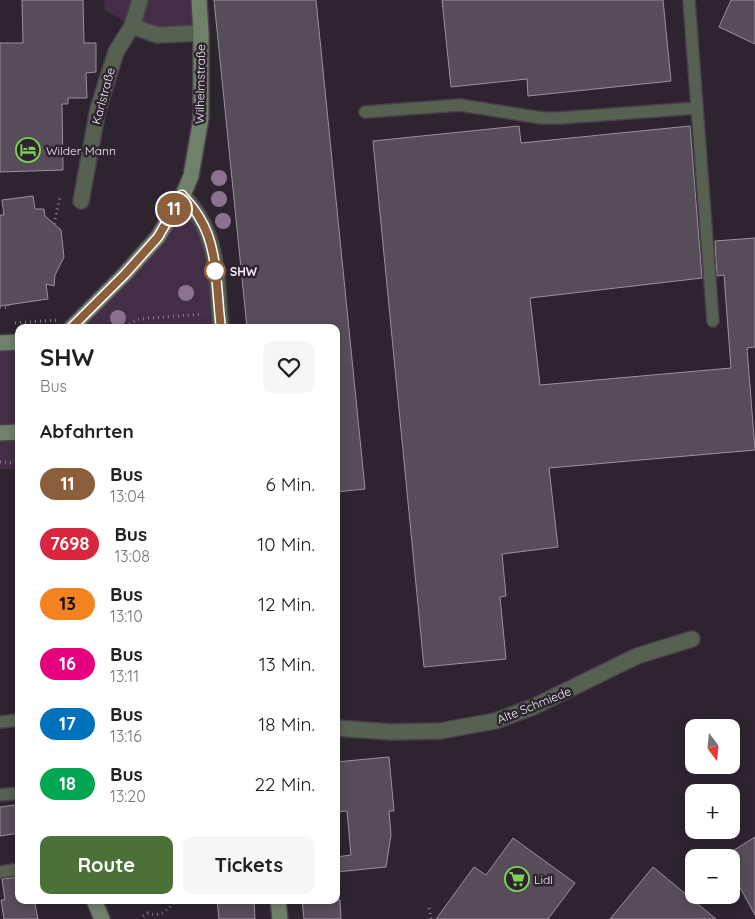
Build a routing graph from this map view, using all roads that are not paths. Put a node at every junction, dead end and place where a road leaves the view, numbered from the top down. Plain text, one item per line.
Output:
1 (140, 0) edge
2 (198, 0) edge
3 (689, 0) edge
4 (132, 26) junction
5 (201, 33) junction
6 (697, 108) junction
7 (365, 112) dead end
8 (182, 195) junction
9 (81, 201) dead end
10 (713, 322) dead end
11 (73, 324) edge
12 (220, 324) edge
13 (15, 342) edge
14 (0, 343) edge
15 (15, 432) edge
16 (0, 433) edge
17 (692, 639) dead end
18 (15, 720) edge
19 (0, 722) edge
20 (340, 728) edge
21 (15, 793) edge
22 (0, 795) edge
23 (15, 870) edge
24 (0, 872) edge
25 (96, 904) edge
26 (278, 904) edge
27 (102, 919) edge
28 (280, 919) edge

1 - 4 street, Karlstraße
2 - 5 main road, Wilhelmstraße
3 - 6 lane
4 - 5 street
4 - 9 street, Karlstraße
5 - 8 main road, Wilhelmstraße
6 - 7 lane
6 - 10 lane
8 - 11 main road, Wilhelmstraße
8 - 12 street
13 - 14 main road
15 - 16 main road
17 - 20 street, Alte Schmiede
18 - 19 lane
21 - 22 lane
23 - 24 lane
25 - 27 main road
26 - 28 main road

